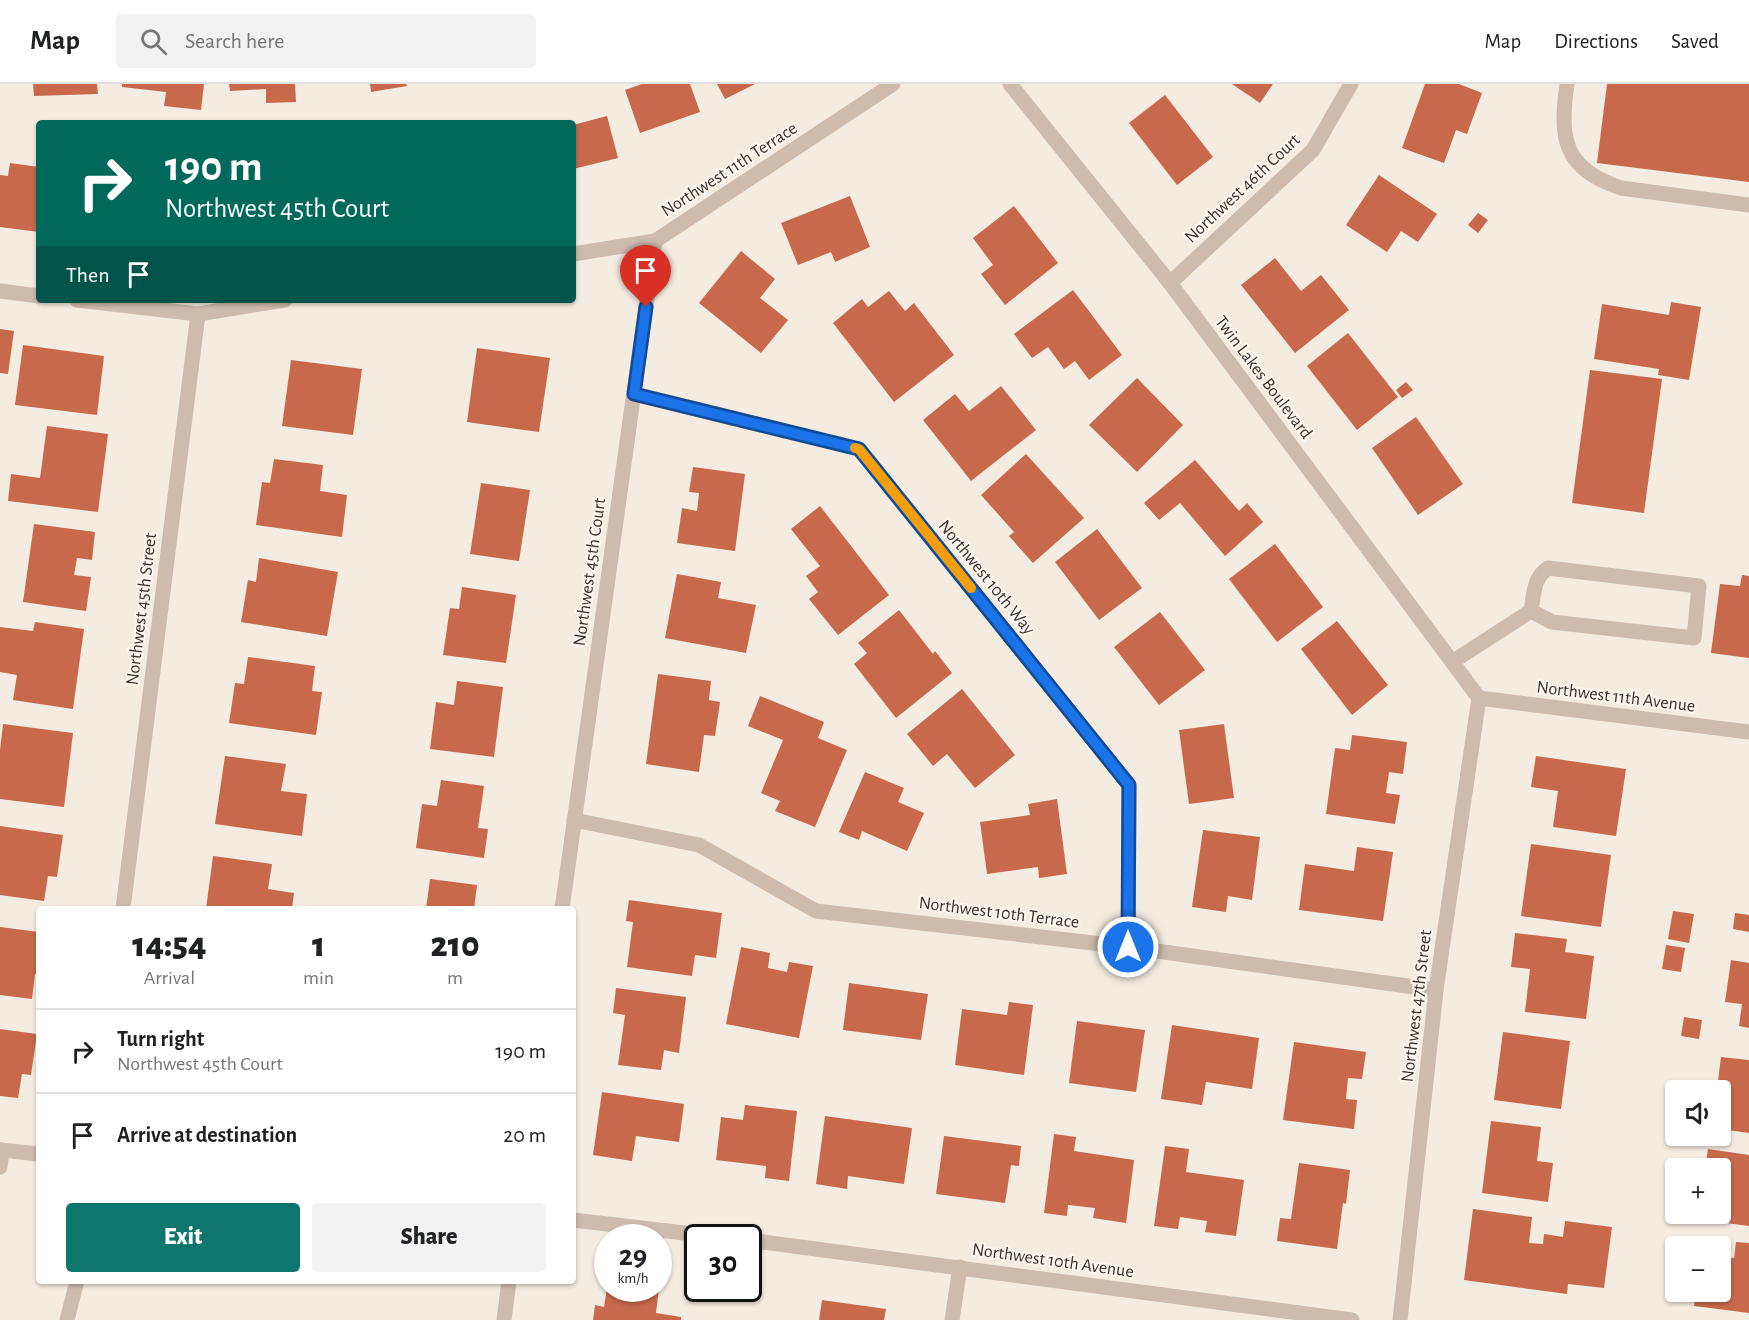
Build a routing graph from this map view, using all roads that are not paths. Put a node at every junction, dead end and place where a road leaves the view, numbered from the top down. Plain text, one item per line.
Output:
1 (893, 84) edge
2 (1010, 84) edge
3 (1351, 84) edge
4 (1567, 84) edge
5 (1749, 205) edge
6 (655, 241) junction
7 (576, 254) edge
8 (1170, 283) junction
9 (0, 291) edge
10 (36, 296) edge
11 (104, 303) edge
12 (266, 303) edge
13 (198, 314) junction
14 (634, 394) junction
15 (1531, 611) junction
16 (1452, 662) junction
17 (1479, 698) junction
18 (1749, 732) edge
19 (574, 820) junction
20 (123, 906) edge
21 (562, 906) edge
22 (1128, 947) junction
23 (1436, 990) junction
24 (1, 1150) edge
25 (36, 1154) edge
26 (0, 1167) edge
27 (576, 1220) edge
28 (684, 1233) edge
29 (762, 1242) edge
30 (960, 1267) junction
31 (75, 1284) edge
32 (509, 1284) edge
33 (68, 1320) edge
34 (504, 1320) edge
35 (952, 1320) edge
36 (1352, 1320) edge
37 (1400, 1320) edge

1 - 6 street, Northwest 11th Terrace
2 - 8 street, Twin Lakes Boulevard
3 - 8 street, Northwest 46th Court
4 - 5 street
6 - 7 street, Northwest 11th Terrace
6 - 14 street, Northwest 45th Court
8 - 16 street, Twin Lakes Boulevard
9 - 10 street
11 - 13 street
12 - 13 street
13 - 20 street, Northwest 45th Street
14 - 19 street, Northwest 45th Court
14 - 22 street, Northwest 10th Way
15 - 15 street
15 - 16 street
16 - 17 street, Twin Lakes Boulevard
17 - 18 street, Northwest 11th Avenue
17 - 23 street, Northwest 47th Street
19 - 21 street, Northwest 45th Court
19 - 22 street, Northwest 10th Terrace
22 - 23 street, Northwest 10th Terrace
23 - 37 street, Northwest 47th Street
24 - 25 street
24 - 26 street
27 - 28 street
29 - 30 street, Northwest 10th Avenue
30 - 35 street
30 - 36 street, Northwest 10th Avenue
31 - 33 street
32 - 34 street

